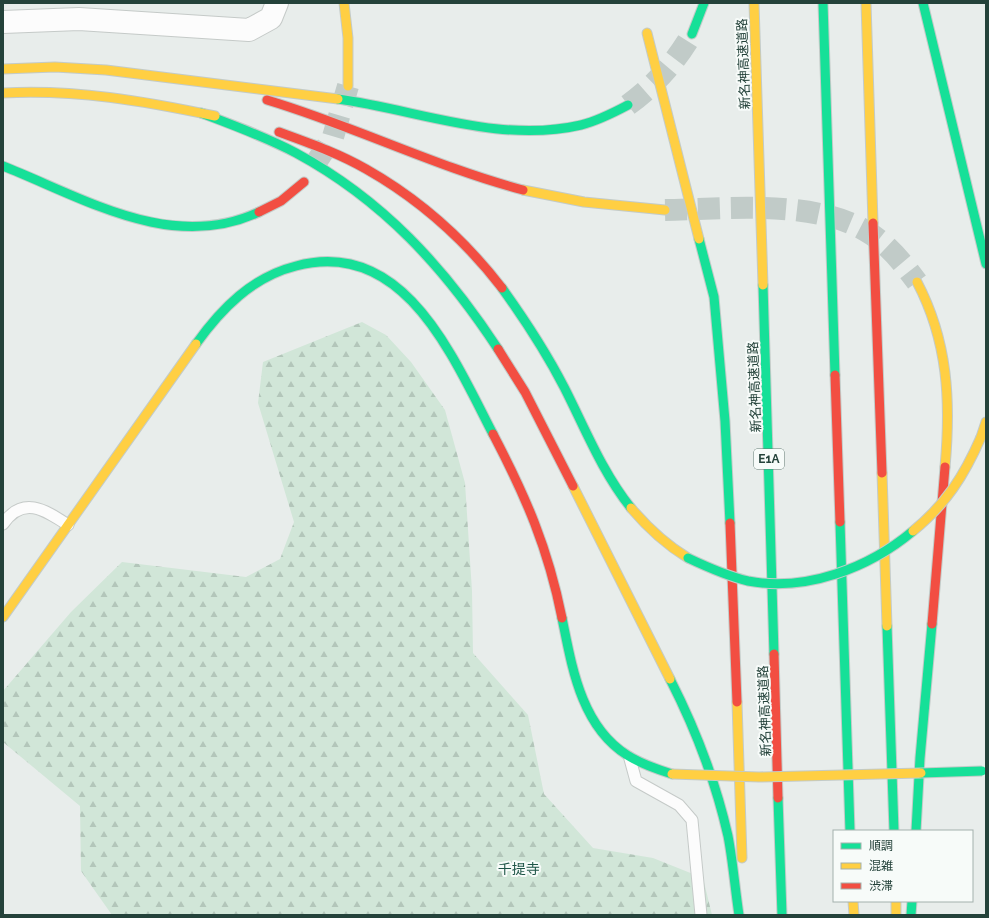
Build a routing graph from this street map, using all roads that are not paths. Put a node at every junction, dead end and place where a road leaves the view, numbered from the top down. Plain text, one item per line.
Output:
1 (276, 3) edge
2 (344, 3) edge
3 (704, 3) edge
4 (754, 3) edge
5 (823, 3) edge
6 (866, 3) edge
7 (923, 3) edge
8 (3, 22) edge
9 (647, 33) dead end
10 (692, 34) tunnel mouth
11 (3, 69) edge
12 (214, 84) junction
13 (348, 86) tunnel mouth
14 (3, 94) edge
15 (628, 105) tunnel mouth
16 (201, 113) junction
17 (3, 166) edge
18 (304, 182) dead end
19 (665, 210) tunnel mouth
20 (986, 264) edge
21 (917, 282) tunnel mouth
22 (986, 422) edge
23 (3, 524) edge
24 (68, 525) junction
25 (3, 617) edge
26 (630, 759) junction
27 (984, 770) edge
28 (850, 830) edge
29 (894, 830) edge
30 (916, 830) edge
31 (853, 902) edge
32 (896, 902) edge
33 (912, 902) edge
34 (701, 915) edge
35 (739, 915) edge
36 (743, 915) edge
37 (782, 915) edge
38 (854, 915) edge
39 (896, 915) edge
40 (911, 915) edge

1 - 8 street
2 - 13 main road
3 - 10 main road
4 - 37 main road, 新名神高速道路 / E1A
5 - 28 main road
6 - 29 main road
7 - 20 main road
9 - 36 main road
11 - 12 main road
12 - 15 main road
12 - 19 main road
14 - 16 main road
16 - 22 main road, bridge
16 - 35 main road
17 - 18 main road
21 - 30 main road
23 - 24 lane
24 - 25 main road
24 - 26 main road
26 - 27 main road, bridge
26 - 34 lane
31 - 38 main road
32 - 39 main road
33 - 40 main road

